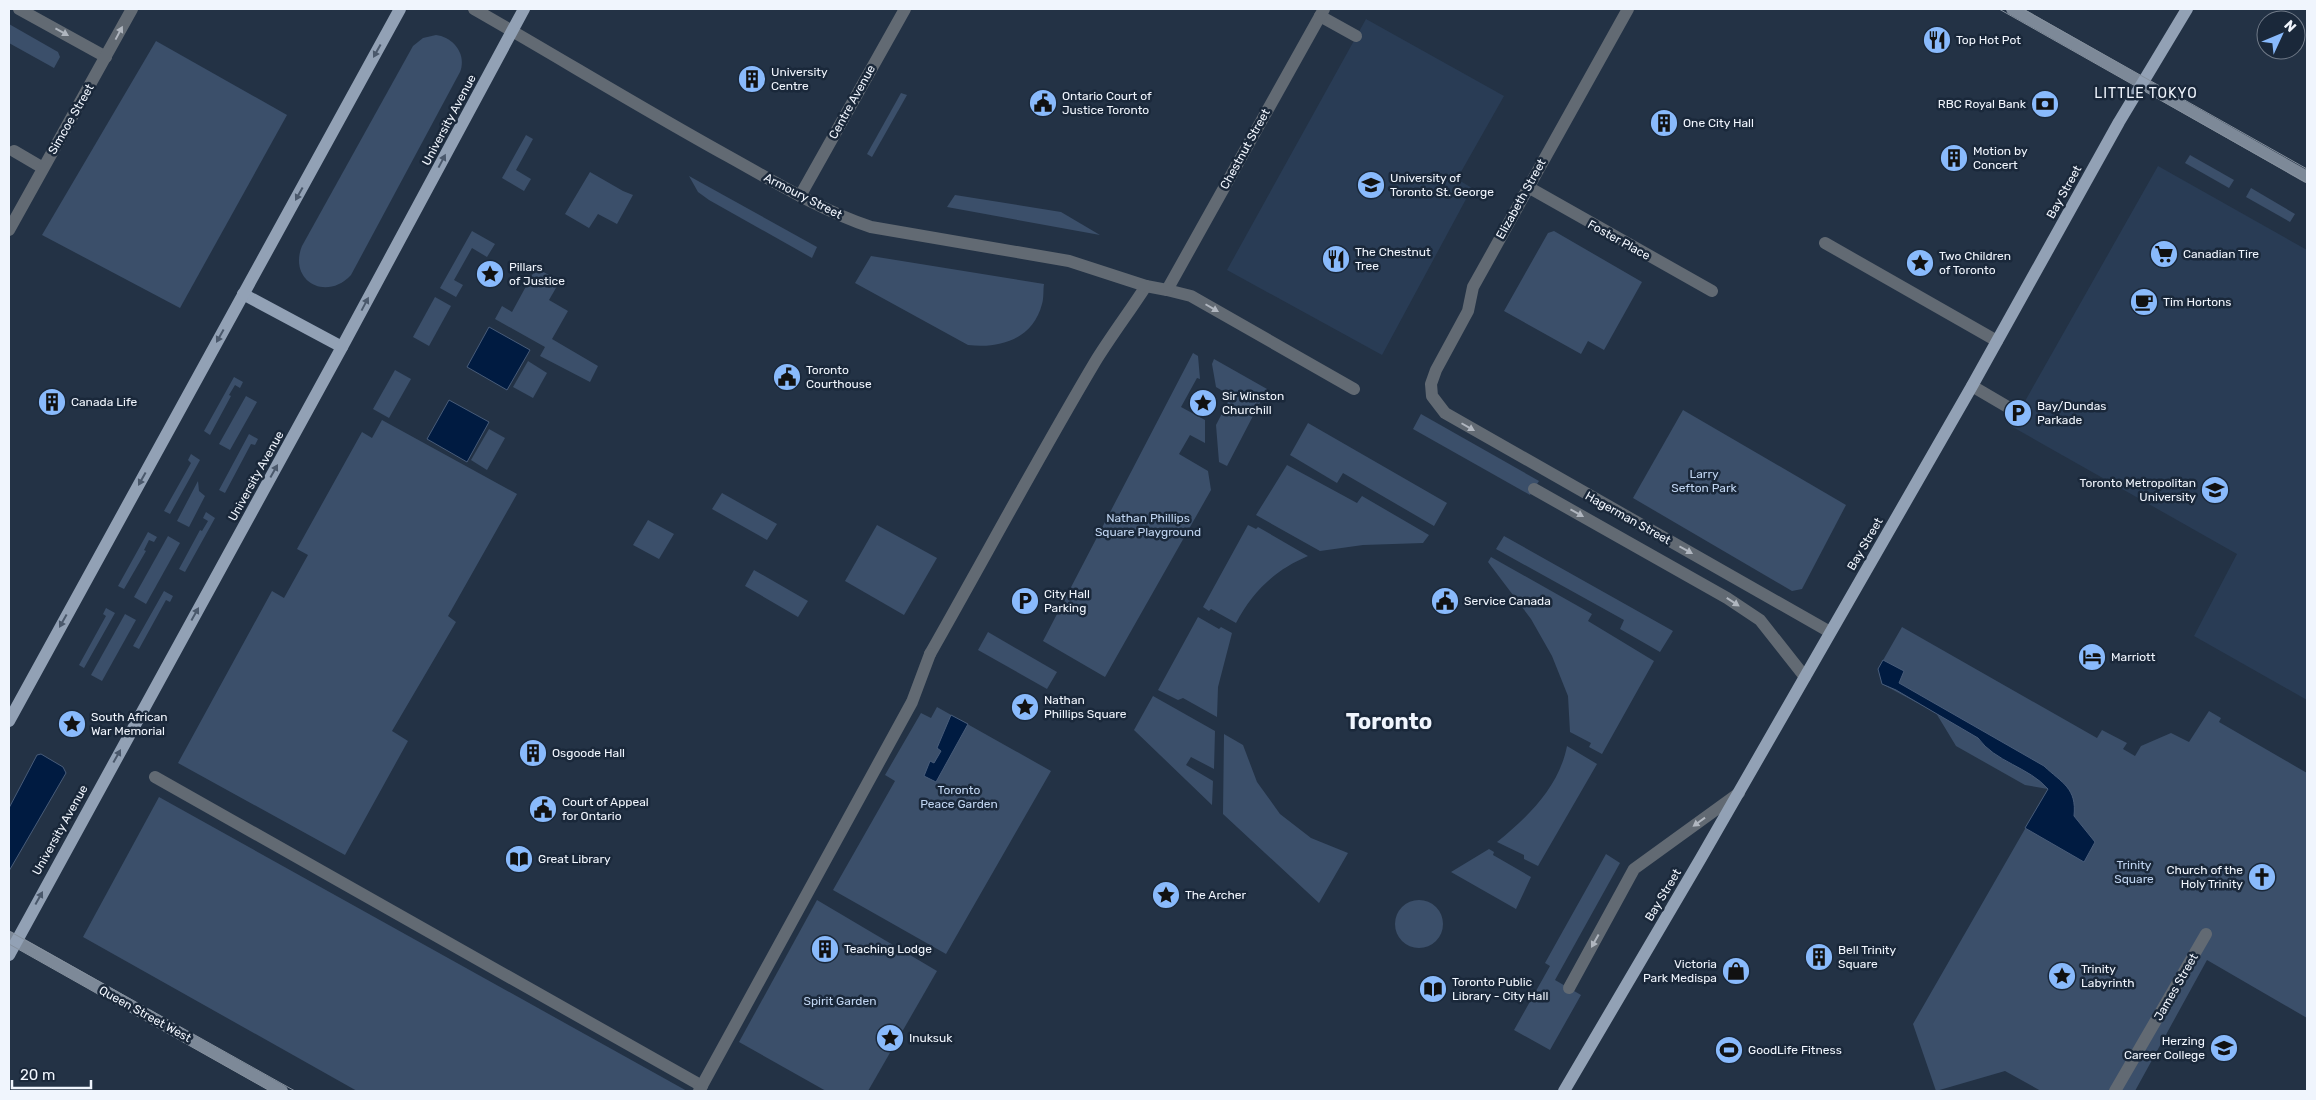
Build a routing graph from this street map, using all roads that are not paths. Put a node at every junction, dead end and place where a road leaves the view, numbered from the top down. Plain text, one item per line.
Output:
1 (19, 9) edge
2 (132, 9) edge
3 (400, 9) edge
4 (474, 9) edge
5 (524, 9) edge
6 (904, 9) edge
7 (1628, 9) edge
8 (2012, 9) edge
9 (2187, 9) edge
10 (1322, 12) edge
11 (512, 30) junction
12 (1356, 36) dead end
13 (106, 57) junction
14 (2142, 83) junction
15 (14, 151) dead end
16 (43, 168) junction
17 (2307, 176) edge
18 (1528, 187) junction
19 (800, 196) junction
20 (9, 230) edge
21 (1825, 243) dead end
22 (1146, 286) junction
23 (1167, 290) junction
24 (1712, 291) dead end
25 (244, 294) junction
26 (1997, 341) junction
27 (342, 347) junction
28 (1972, 386) junction
29 (1354, 389) dead end
30 (1432, 396) joint
31 (2018, 413) dead end
32 (1534, 489) dead end
33 (1830, 632) junction
34 (1805, 677) junction
35 (9, 721) edge
36 (155, 777) dead end
37 (1739, 793) junction
38 (2206, 934) dead end
39 (12, 940) edge
40 (9, 955) edge
41 (1569, 988) dead end
42 (700, 1089) edge
43 (282, 1091) edge
44 (1564, 1091) edge
45 (2115, 1091) edge

1 -> 13 street
13 -> 2 street, Simcoe Street
3 -> 25 main road
4 - 11 street, Armoury Street
5 - 11 main road, University Avenue
6 - 19 street, Centre Avenue
7 - 18 street, Elizabeth Street
8 - 14 main road
9 - 14 main road, Bay Street
10 - 12 street
10 - 23 street, Chestnut Street
11 - 19 street, Armoury Street
27 -> 11 main road, University Avenue
13 - 16 street, Simcoe Street
14 - 17 main road
14 - 26 main road, Bay Street
15 - 16 street
16 - 20 street, Simcoe Street
18 - 24 street, Foster Place
18 - 30 street, Elizabeth Street
19 - 22 street, Armoury Street
21 - 26 street
22 - 23 street, Armoury Street
22 - 42 street
23 -> 29 street, Armoury Street
25 - 27 main road
25 -> 35 main road
26 - 28 main road, Bay Street
39 -> 27 main road, University Avenue
28 - 31 street
28 - 33 main road, Bay Street
30 -> 33 street, Hagerman Street
32 -> 34 street
33 - 34 main road, Bay Street
34 - 37 main road, Bay Street
36 - 42 street
37 -> 41 street
37 - 44 main road, Bay Street
38 - 45 street, James Street
39 - 40 main road, University Avenue
39 - 43 main road, Queen Street West

